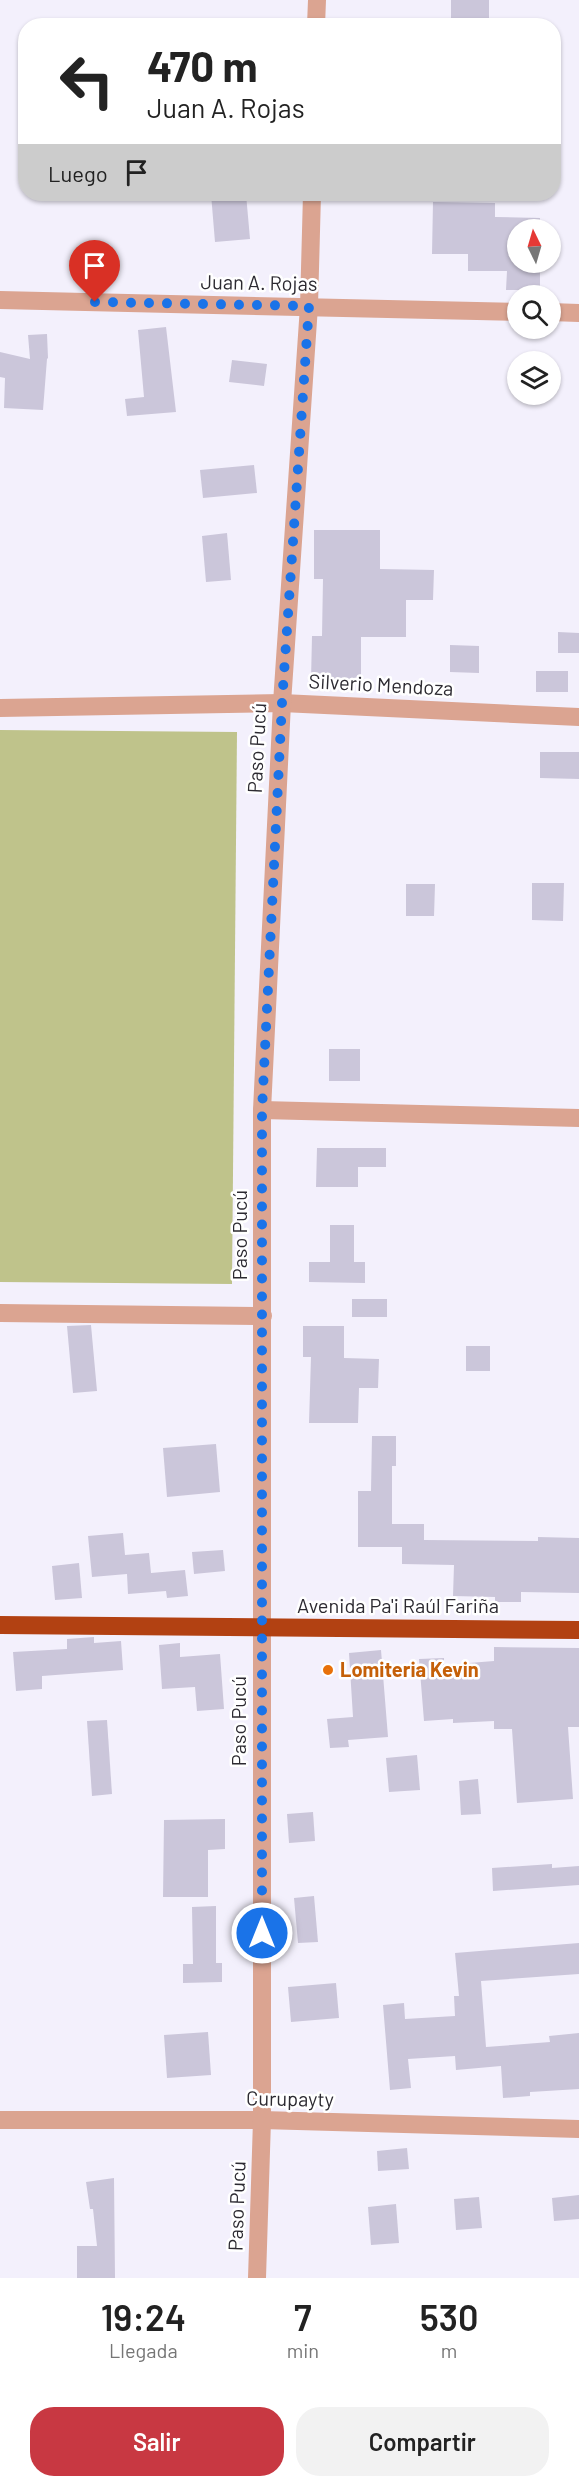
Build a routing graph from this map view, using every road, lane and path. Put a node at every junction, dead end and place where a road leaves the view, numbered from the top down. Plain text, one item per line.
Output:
1 (317, 0) edge
2 (316, 18) edge
3 (312, 201) edge
4 (0, 300) edge
5 (309, 306) junction
6 (507, 312) edge
7 (561, 312) edge
8 (579, 313) edge
9 (282, 703) junction
10 (0, 708) edge
11 (579, 717) edge
12 (262, 1110) junction
13 (579, 1118) edge
14 (0, 1314) edge
15 (263, 1316) junction
16 (0, 1625) edge
17 (262, 1628) junction
18 (579, 1630) edge
19 (0, 2120) edge
20 (262, 2120) junction
21 (579, 2128) edge
22 (257, 2278) edge

1 - 2 street
3 - 5 street, Paso Pucú
4 - 5 street, Juan A. Rojas
5 - 6 street, Juan A. Rojas
5 - 9 street, Paso Pucú
7 - 8 street
9 - 10 street, Silverio Mendoza
9 - 11 street, Silverio Mendoza
9 - 12 street, Paso Pucú
12 - 13 street
12 - 15 street, Paso Pucú
14 - 15 street
15 - 17 street, Paso Pucú
16 - 17 highway, Avenida Pa'i Raúl Fariña
17 - 18 highway, Avenida Pa'i Raúl Fariña
17 - 20 street, Paso Pucú
19 - 20 street, Curupayty
20 - 21 street, Curupayty
20 - 22 street, Paso Pucú

